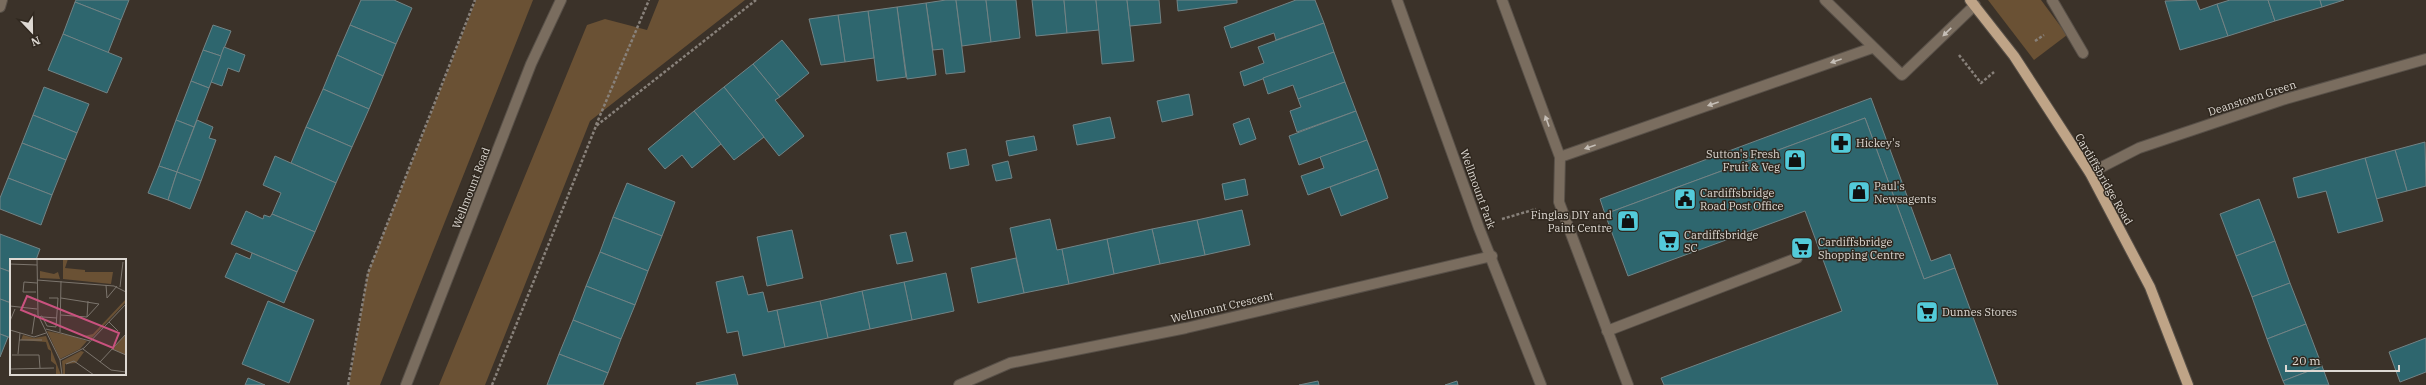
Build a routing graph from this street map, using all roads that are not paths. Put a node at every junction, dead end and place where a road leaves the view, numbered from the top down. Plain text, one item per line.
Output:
1 (2, 0) edge
2 (561, 0) edge
3 (1397, 0) edge
4 (1502, 0) edge
5 (1825, 0) edge
6 (2052, 0) edge
7 (1973, 3) edge
8 (0, 7) edge
9 (1872, 48) junction
10 (2082, 53) dead end
11 (2426, 59) edge
12 (1560, 157) junction
13 (2090, 173) junction
14 (1492, 256) junction
15 (1797, 258) dead end
16 (1608, 331) junction
17 (406, 385) edge
18 (959, 385) edge
19 (1541, 385) edge
20 (1628, 385) edge
21 (2188, 385) edge

1 - 8 street
2 - 17 street, Wellmount Road
3 - 14 street, Wellmount Park
12 -> 4 street
5 - 9 street
6 - 10 street
7 -> 9 street
7 - 13 main road, Cardiffsbridge Road
9 -> 12 street
11 - 13 street, Deanstown Green
12 - 16 street
13 - 21 main road, Cardiffsbridge Road
14 - 18 street, Wellmount Crescent
14 - 19 street, Wellmount Park
15 - 16 street
16 - 20 street

